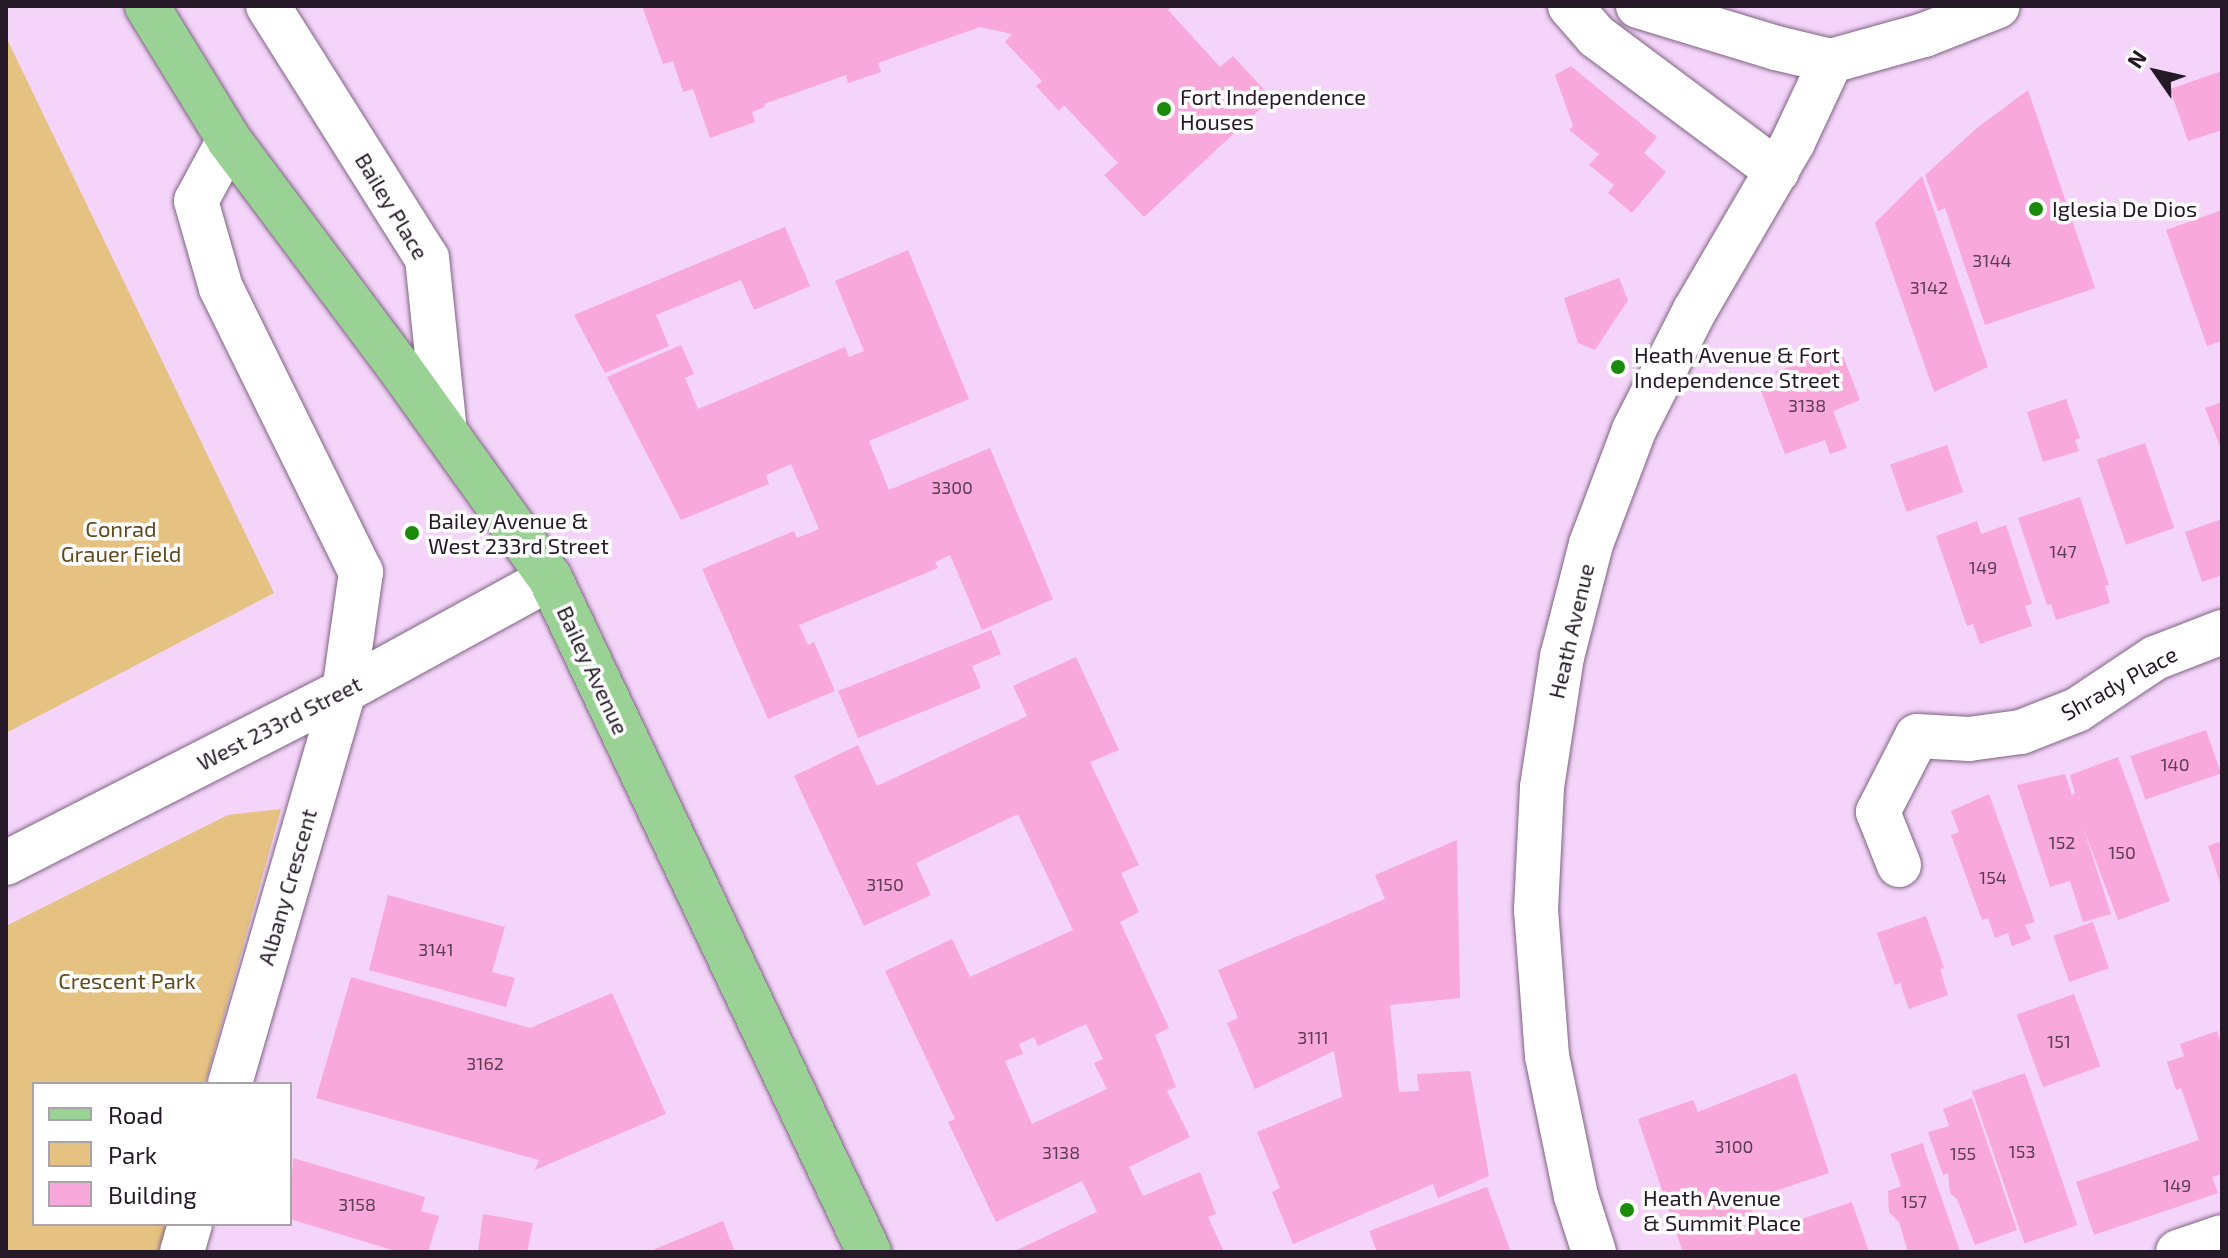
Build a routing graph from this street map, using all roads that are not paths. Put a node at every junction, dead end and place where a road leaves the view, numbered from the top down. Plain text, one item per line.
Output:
1 (147, 6) edge
2 (268, 6) edge
3 (1570, 6) edge
4 (1638, 6) edge
5 (1998, 6) edge
6 (1831, 61) junction
7 (229, 140) junction
8 (1777, 171) junction
9 (445, 431) junction
10 (550, 578) junction
11 (2222, 632) edge
12 (344, 691) junction
13 (6, 863) edge
14 (1899, 865) dead end
15 (231, 1082) edge
16 (189, 1226) edge
17 (2222, 1237) edge
18 (182, 1252) edge
19 (869, 1252) edge
20 (1594, 1252) edge
21 (2178, 1252) edge

1 - 7 main road, Bailey Avenue
2 - 9 street, Bailey Place
3 - 8 street
4 - 6 street
5 - 6 street
6 - 8 street, Heath Avenue
7 - 9 main road, Bailey Avenue
7 - 12 street
8 - 20 street, Heath Avenue
9 - 10 main road, Bailey Avenue
10 - 12 street, West 233rd Street
10 - 19 main road, Bailey Avenue
11 - 14 street, Shrady Place
12 - 13 street, West 233rd Street
12 - 15 street, Albany Crescent
16 - 18 street
17 - 21 street

